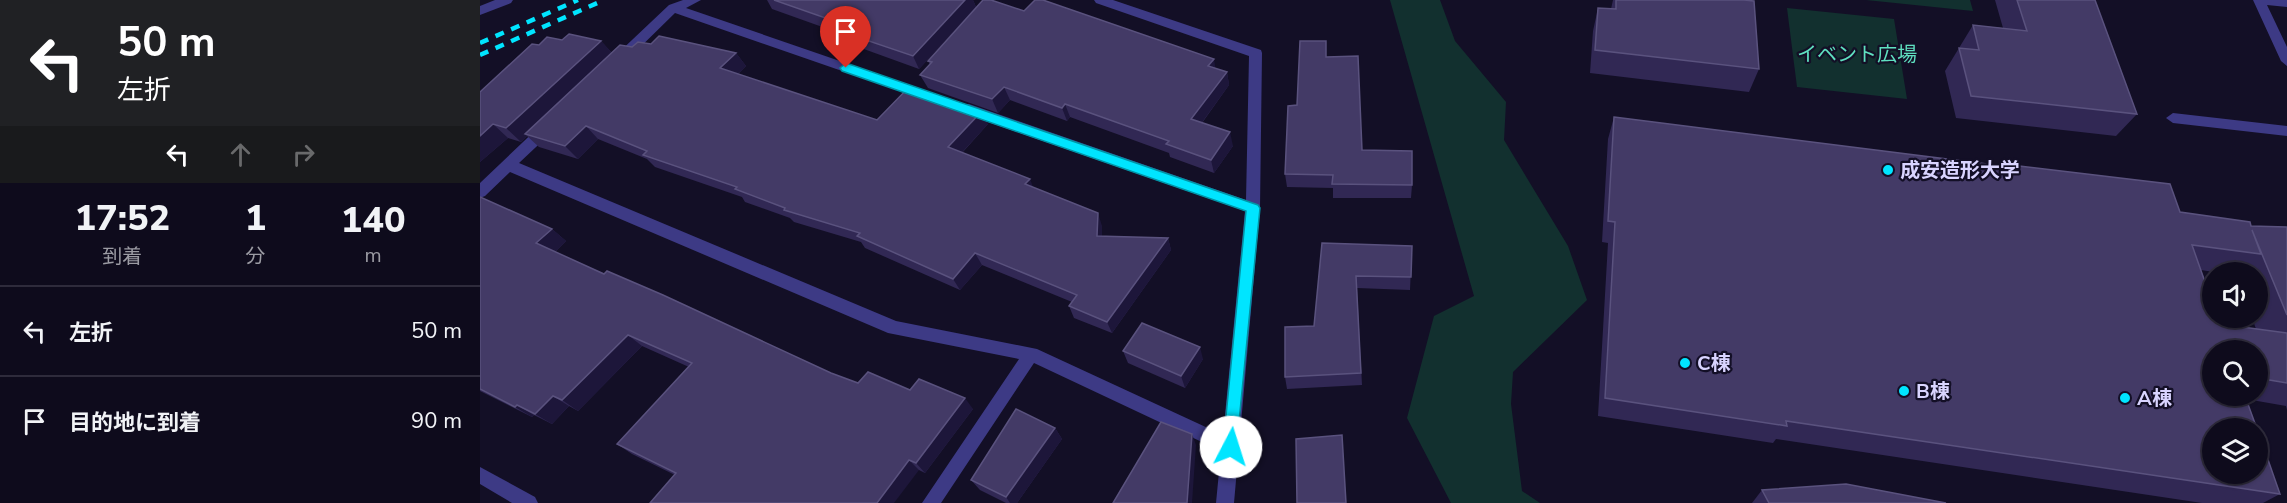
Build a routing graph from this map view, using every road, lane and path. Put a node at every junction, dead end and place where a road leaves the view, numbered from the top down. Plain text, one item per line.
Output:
1 (507, 0) edge
2 (696, 0) edge
3 (1100, 0) edge
4 (2260, 0) edge
5 (2287, 3) edge
6 (673, 8) junction
7 (480, 10) edge
8 (2287, 61) edge
9 (612, 66) edge
10 (561, 116) edge
11 (2173, 118) dead end
12 (2287, 131) edge
13 (509, 165) junction
14 (480, 192) edge
15 (1253, 208) junction
16 (1031, 354) junction
17 (1231, 447) junction
18 (480, 475) edge
19 (517, 500) edge
20 (931, 503) edge
21 (1226, 503) edge

1 - 7 street
2 - 6 street
3 - 15 street
4 - 5 street
4 - 8 street
6 - 9 street
6 - 15 street
10 - 13 street
11 - 12 street
13 - 14 street
13 - 16 street
15 - 17 street
16 - 17 street
16 - 20 street
17 - 21 street
18 - 19 street

